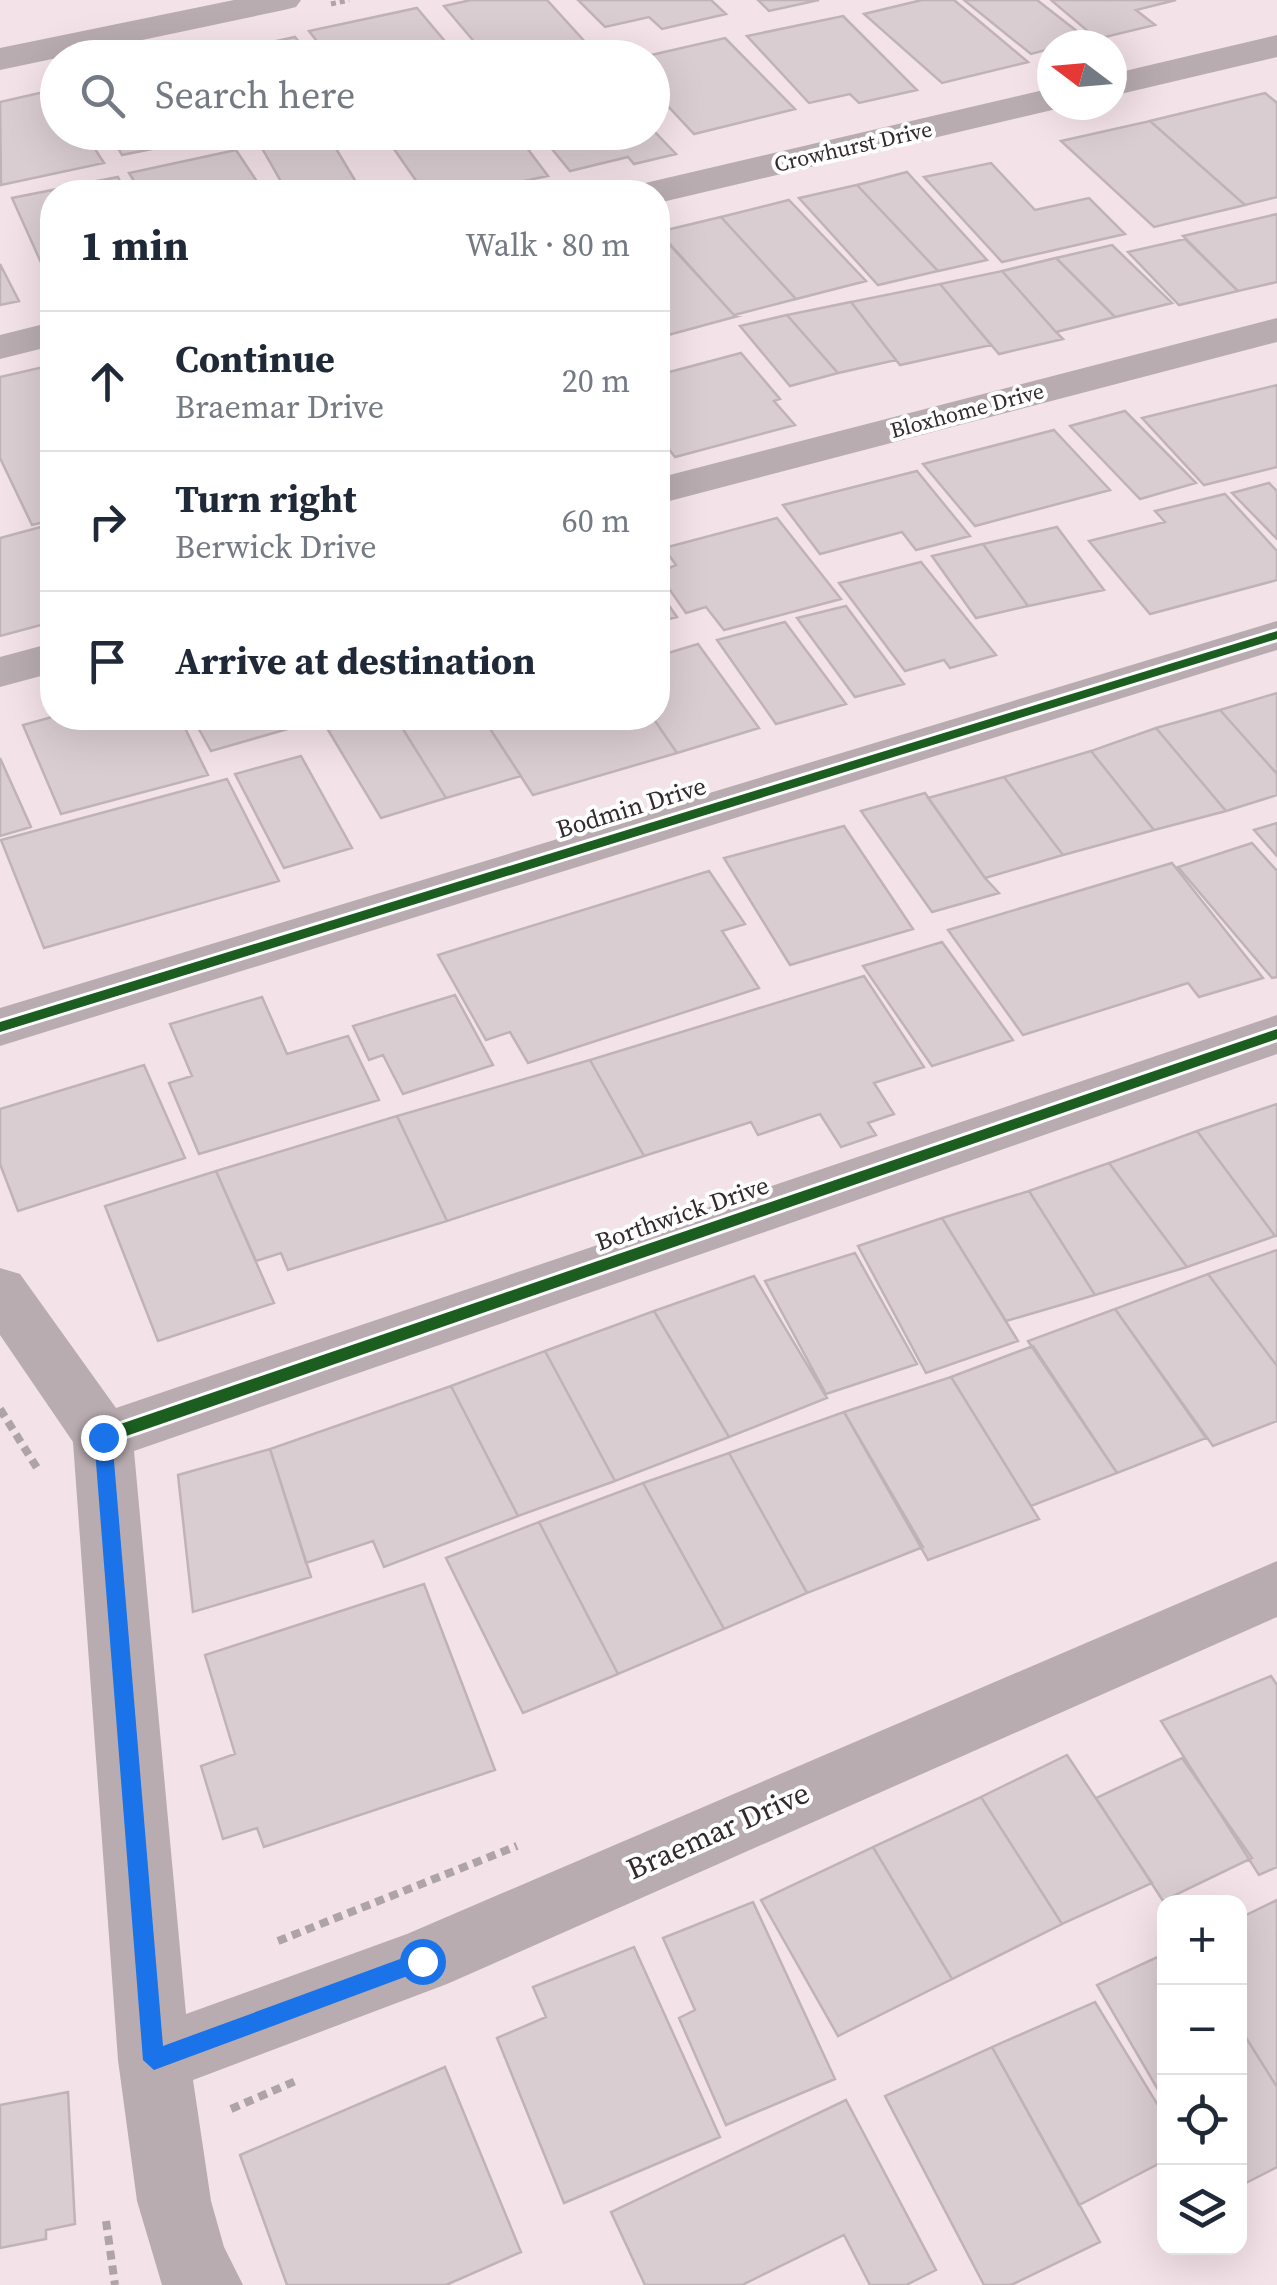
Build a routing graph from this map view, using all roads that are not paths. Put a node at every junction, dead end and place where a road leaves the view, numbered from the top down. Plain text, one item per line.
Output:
1 (284, 0) edge
2 (91, 40) edge
3 (1277, 46) edge
4 (40, 51) edge
5 (0, 59) edge
6 (1127, 81) edge
7 (1037, 103) edge
8 (670, 188) edge
9 (1277, 330) edge
10 (40, 337) edge
11 (0, 347) edge
12 (670, 488) edge
13 (1277, 635) edge
14 (40, 661) edge
15 (0, 672) edge
16 (0, 1027) edge
17 (1277, 1034) edge
18 (0, 1290) edge
19 (103, 1437) junction
20 (1277, 1588) edge
21 (154, 2060) junction
22 (205, 2285) edge

1 - 2 street
3 - 6 street
4 - 5 street
7 - 8 street, Crowhurst Drive
9 - 12 street, Bloxhome Drive
10 - 11 street
13 - 16 street, Bodmin Drive
14 - 15 street
17 - 19 street, Borthwick Drive
18 - 19 street
19 - 21 street
20 - 21 street, Braemar Drive
21 - 22 street

